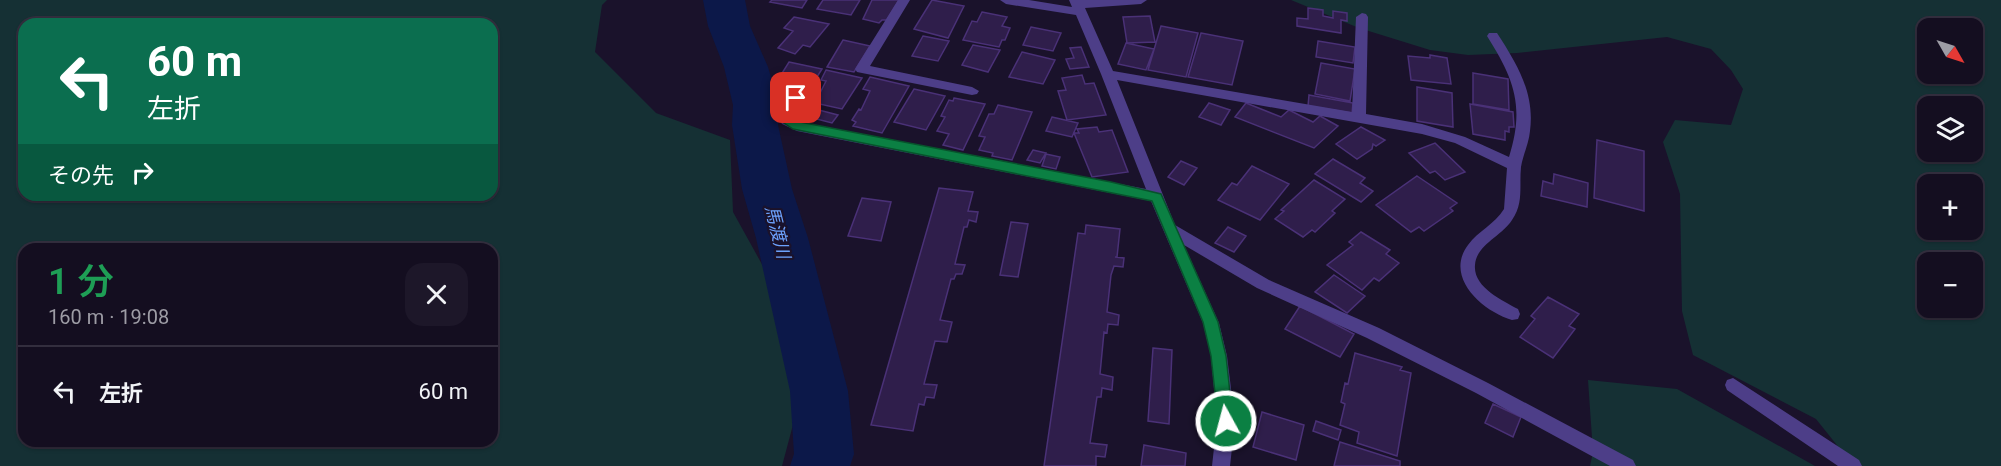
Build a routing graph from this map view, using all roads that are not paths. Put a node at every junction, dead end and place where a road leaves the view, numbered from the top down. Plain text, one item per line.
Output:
1 (904, 0) edge
2 (1006, 0) edge
3 (1141, 0) edge
4 (1078, 6) edge
5 (1362, 17) dead end
6 (1493, 36) dead end
7 (1108, 74) junction
8 (972, 92) dead end
9 (796, 98) dead end
10 (1359, 118) junction
11 (1514, 165) junction
12 (1157, 197) junction
13 (1169, 229) junction
14 (1512, 314) dead end
15 (1733, 385) dead end
16 (1221, 466) edge
17 (1627, 466) edge
18 (1853, 466) edge

1 - 8 street
2 - 4 street
3 - 4 street
4 - 7 street
5 - 10 street
6 - 11 street
7 - 10 street
7 - 12 street
9 - 12 street
10 - 11 street
11 - 14 street
12 - 13 street
13 - 16 street
13 - 17 street
15 - 18 street

